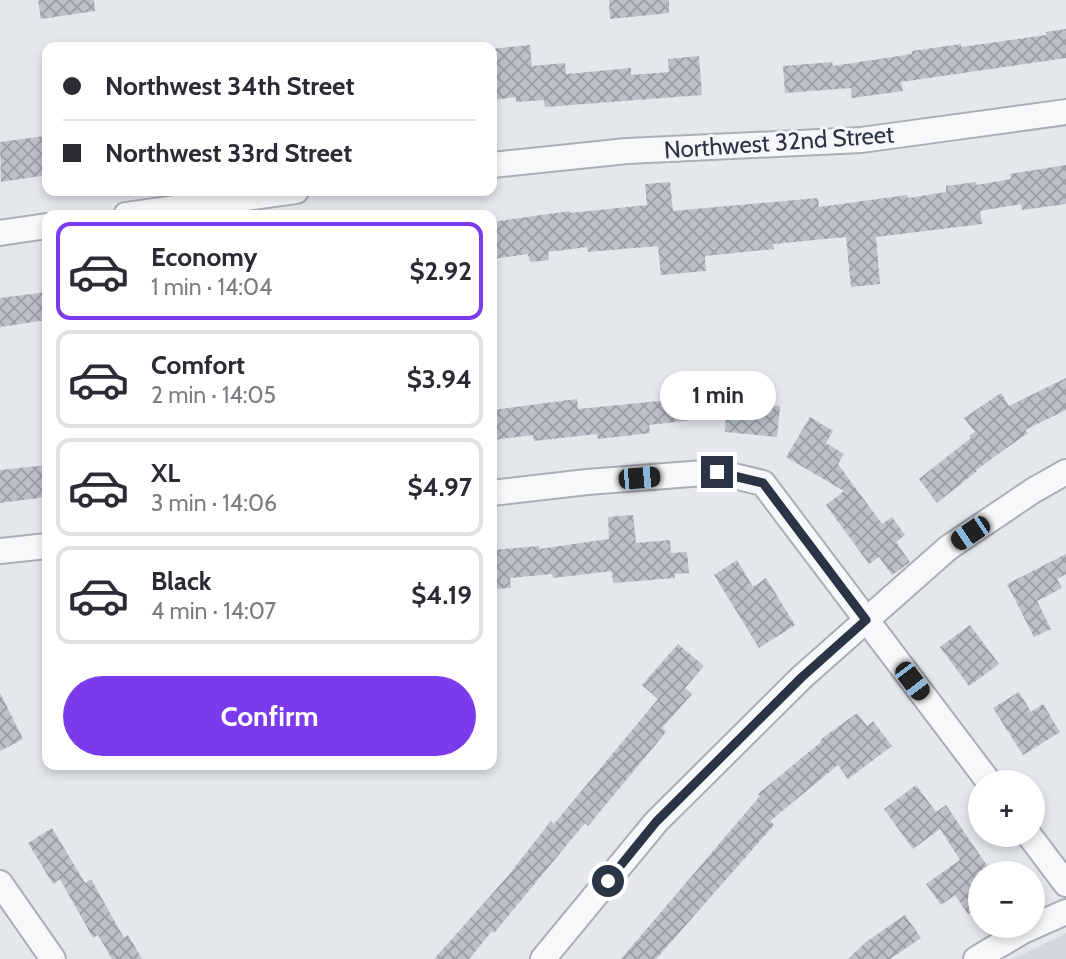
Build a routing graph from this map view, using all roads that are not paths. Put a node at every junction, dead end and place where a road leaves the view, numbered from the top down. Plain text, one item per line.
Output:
1 (1066, 112) edge
2 (497, 164) edge
3 (261, 196) edge
4 (162, 210) edge
5 (42, 227) edge
6 (0, 233) edge
7 (1066, 472) edge
8 (497, 492) edge
9 (42, 546) edge
10 (0, 551) edge
11 (866, 620) junction
12 (980, 770) edge
13 (1038, 847) edge
14 (0, 883) edge
15 (1066, 884) edge
16 (1066, 912) edge
17 (53, 959) edge
18 (543, 959) edge
19 (976, 959) edge

1 - 2 street, Northwest 32nd Street
3 - 4 street
5 - 6 street
7 - 11 street
8 - 11 street
9 - 10 street
11 - 12 street
11 - 18 street
13 - 15 street
14 - 17 street
16 - 19 street

